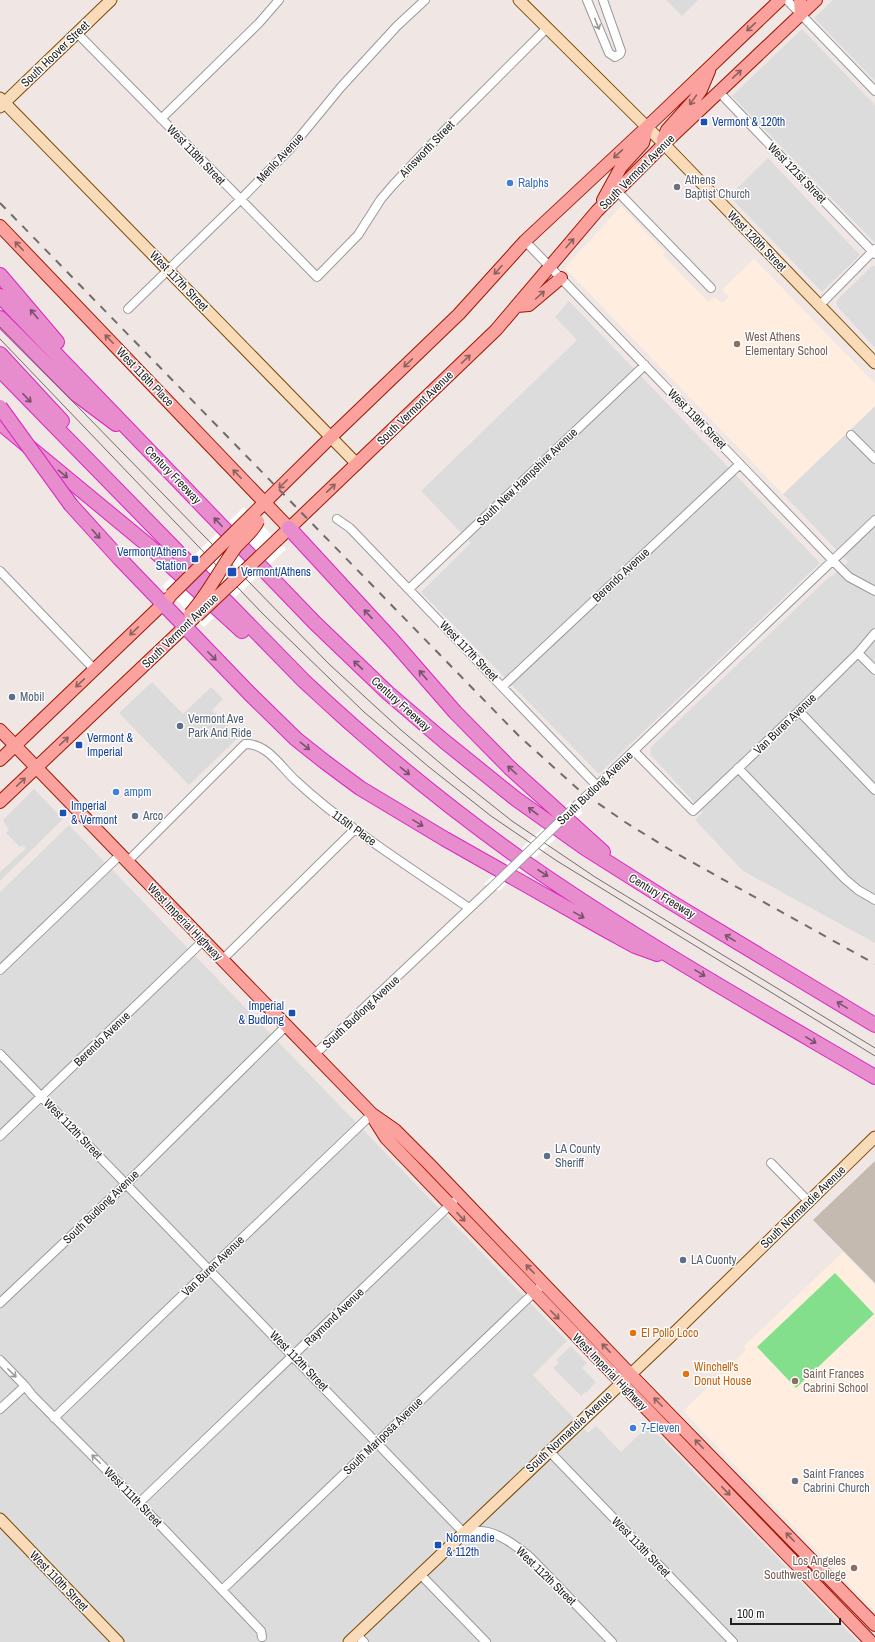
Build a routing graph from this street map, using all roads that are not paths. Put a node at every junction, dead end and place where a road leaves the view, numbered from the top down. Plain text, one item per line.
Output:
1 (109, 0) edge
2 (279, 0) edge
3 (425, 0) edge
4 (520, 0) edge
5 (587, 0) edge
6 (603, 0) edge
7 (780, 0) edge
8 (788, 0) edge
9 (800, 0) edge
10 (816, 0) edge
11 (801, 14) junction
12 (547, 28) junction
13 (77, 33) junction
14 (711, 66) junction
15 (875, 91) edge
16 (719, 92) junction
17 (1, 103) edge
18 (161, 119) junction
19 (647, 127) junction
20 (664, 144) junction
21 (617, 191) junction
22 (240, 200) junction
23 (597, 211) junction
24 (0, 226) edge
25 (525, 241) junction
26 (874, 251) edge
27 (549, 266) junction
28 (168, 269) junction
29 (0, 275) edge
30 (317, 277) joint
31 (561, 278) junction
32 (711, 288) dead end
33 (0, 296) edge
34 (516, 306) junction
35 (819, 306) junction
36 (128, 309) dead end
37 (0, 318) edge
38 (0, 354) edge
39 (875, 363) edge
40 (645, 364) junction
41 (0, 370) edge
42 (0, 407) edge
43 (111, 410) junction
44 (0, 423) edge
45 (851, 435) dead end
46 (331, 437) junction
47 (150, 450) junction
48 (875, 460) edge
49 (357, 464) junction
50 (740, 464) junction
51 (264, 502) junction
52 (255, 518) junction
53 (337, 519) dead end
54 (875, 520) edge
55 (289, 528) junction
56 (833, 560) junction
57 (190, 564) junction
58 (0, 571) edge
59 (409, 590) junction
60 (875, 591) edge
61 (167, 600) junction
62 (190, 620) junction
63 (875, 634) edge
64 (858, 653) junction
65 (94, 669) junction
66 (875, 670) edge
67 (503, 686) junction
68 (799, 711) junction
69 (0, 730) edge
70 (15, 746) junction
71 (374, 746) junction
72 (634, 751) junction
73 (0, 760) edge
74 (36, 768) junction
75 (738, 768) junction
76 (597, 786) junction
77 (875, 790) edge
78 (0, 802) edge
79 (355, 829) junction
80 (124, 859) junction
81 (635, 880) junction
82 (875, 900) edge
83 (469, 908) junction
84 (203, 941) junction
85 (222, 960) junction
86 (684, 964) junction
87 (0, 970) edge
88 (875, 1025) edge
89 (286, 1026) junction
90 (0, 1054) edge
91 (314, 1055) junction
92 (875, 1077) edge
93 (42, 1097) junction
94 (372, 1114) junction
95 (0, 1136) edge
96 (875, 1137) edge
97 (386, 1138) junction
98 (771, 1163) dead end
99 (445, 1181) junction
100 (127, 1183) junction
101 (459, 1195) junction
102 (808, 1201) junction
103 (450, 1205) junction
104 (210, 1270) junction
105 (544, 1283) junction
106 (534, 1293) junction
107 (0, 1303) edge
108 (294, 1356) junction
109 (0, 1360) edge
110 (630, 1374) junction
111 (621, 1383) junction
112 (25, 1386) junction
113 (0, 1409) edge
114 (54, 1418) junction
115 (377, 1442) junction
116 (548, 1451) junction
117 (139, 1503) junction
118 (0, 1520) edge
119 (463, 1532) junction
120 (420, 1574) junction
121 (222, 1590) junction
122 (875, 1625) edge
123 (262, 1637) dead end
124 (357, 1640) edge
125 (118, 1642) edge
126 (486, 1642) edge
127 (612, 1642) edge
128 (733, 1642) edge
129 (871, 1642) edge

1 - 13 street, South Hoover Street
2 - 18 street
3 - 22 street, Menlo Avenue
4 - 12 street, West 120th Street
5 -> 6 street
7 -> 14 main road, South Vermont Avenue
8 - 11 street
9 - 11 main road
10 - 11 main road, South Vermont Avenue
11 - 15 street
16 -> 11 main road, South Vermont Avenue
12 - 19 street, West 120th Street
12 - 30 street, Ainsworth Street
13 - 17 street, South Hoover Street
13 - 18 street, West 118th Street
14 - 19 main road, South Vermont Avenue
14 -> 20 main road
16 - 20 main road, South Vermont Avenue
16 - 26 street, West 121st Street
17 - 28 street, West 117th Street
18 - 22 street, West 118th Street
19 - 20 street, West 120th Street
19 - 23 main road
19 -> 25 main road, South Vermont Avenue
20 - 21 main road, South Vermont Avenue
20 - 35 street, West 120th Street
21 - 23 main road, South Vermont Avenue
21 - 32 street
22 - 28 street, Menlo Avenue
22 - 30 street, West 118th Street
27 -> 23 main road, South Vermont Avenue
51 -> 24 main road, West 116th Place
25 - 27 street, West 119th Street
25 -> 46 main road, South Vermont Avenue
26 - 35 street
27 - 31 street, West 119th Street
27 - 34 main road, South Vermont Avenue
28 - 36 street, Menlo Avenue
28 - 46 street, West 117th Street
43 -> 29 highway
34 -> 31 main road
31 - 40 street, West 119th Street
33 - 43 highway, Century Freeway
49 -> 34 main road, South Vermont Avenue
35 - 39 street, West 120th Street
37 - 47 highway
38 - 57 highway
40 - 50 street, West 119th Street
40 - 59 street, South New Hampshire Avenue
41 -> 57 highway
42 -> 61 highway, bridge
43 - 47 highway, Century Freeway
44 -> 71 highway
45 - 48 street
46 - 49 street, West 117th Street
46 -> 51 main road, South Vermont Avenue
81 -> 47 highway, Century Freeway
55 -> 49 main road, South Vermont Avenue
50 - 56 street, West 119th Street
50 - 67 street, Berendo Avenue
51 - 52 main road, South Vermont Avenue
51 - 55 main road, West 116th Place
52 - 61 main road, South Vermont Avenue, bridge
52 - 62 main road, bridge
53 - 59 street, West 117th Street
54 - 56 street, South Budlong Avenue
55 - 62 main road, South Vermont Avenue, bridge
81 -> 55 highway
56 - 60 street, West 119th Street
56 - 72 street, South Budlong Avenue
57 - 71 highway
58 - 65 street
59 - 67 street, West 117th Street
61 - 62 highway
61 -> 65 main road, South Vermont Avenue
74 -> 62 main road, South Vermont Avenue
62 -> 86 highway
63 - 64 street, Van Buren Avenue
64 - 66 street
64 - 68 street, Van Buren Avenue
65 -> 70 main road, South Vermont Avenue
67 - 76 street, West 117th Street
68 - 75 street, Van Buren Avenue
68 - 77 street
69 - 70 main road, West Imperial Highway
70 - 73 main road, South Vermont Avenue
70 - 74 main road, West Imperial Highway
71 -> 86 highway
72 - 75 street, Van Buren Avenue
72 - 76 street, South Budlong Avenue
78 -> 74 main road, South Vermont Avenue
74 - 80 main road, West Imperial Highway
75 - 82 street
76 - 83 street, South Budlong Avenue, bridge
79 - 80 street, 115th Place
79 - 83 street, 115th Place
79 - 85 street
80 - 84 main road, West Imperial Highway
80 - 87 street
88 -> 81 highway, Century Freeway
83 - 91 street, South Budlong Avenue
84 - 85 main road, West Imperial Highway
84 - 93 street, Berendo Avenue
85 - 89 main road, West Imperial Highway
86 -> 92 highway
89 - 91 main road, West Imperial Highway
89 - 100 street, South Budlong Avenue
90 - 93 street, West 112th Street
91 - 94 main road, West Imperial Highway
93 - 95 street, Berendo Avenue
93 - 100 street, West 112th Street
94 - 97 main road, West Imperial Highway
94 - 99 main road, West Imperial Highway
94 - 104 street, Van Buren Avenue
96 - 102 street, South Normandie Avenue
97 - 99 main road
97 - 103 main road, West Imperial Highway
98 - 102 street
99 - 101 main road, West Imperial Highway
100 - 104 street, West 112th Street
100 - 107 street, South Budlong Avenue
101 - 103 street, Raymond Avenue
105 -> 101 main road, West Imperial Highway
102 - 110 street, South Normandie Avenue
103 -> 106 main road, West Imperial Highway
103 - 108 street, Raymond Avenue
104 - 108 street, West 112th Street
104 - 114 street, Van Buren Avenue
105 - 106 street, South Mariposa Avenue
110 -> 105 main road, West Imperial Highway
106 -> 111 main road, West Imperial Highway
106 - 115 street, South Mariposa Avenue
108 - 115 street, West 112th Street
108 - 117 street, Raymond Avenue
109 -> 112 street, West 111th Street
110 - 111 street, South Normandie Avenue
122 -> 110 main road, West Imperial Highway
111 - 116 street, South Normandie Avenue
111 -> 129 main road, West Imperial Highway
112 - 113 street
112 - 114 street, West 111th Street
117 -> 114 street, West 111th Street
115 - 119 street, West 112th Street
115 - 121 street, South Mariposa Avenue
116 - 119 street, South Normandie Avenue
116 - 128 street, West 113th Street
117 - 121 street, West 111th Street
118 - 125 street, West 110th Street
119 - 120 street, South Normandie Avenue
119 - 127 street, West 112th Street
120 - 124 street, South Normandie Avenue
120 - 126 street
121 - 123 street, West 111th Street

